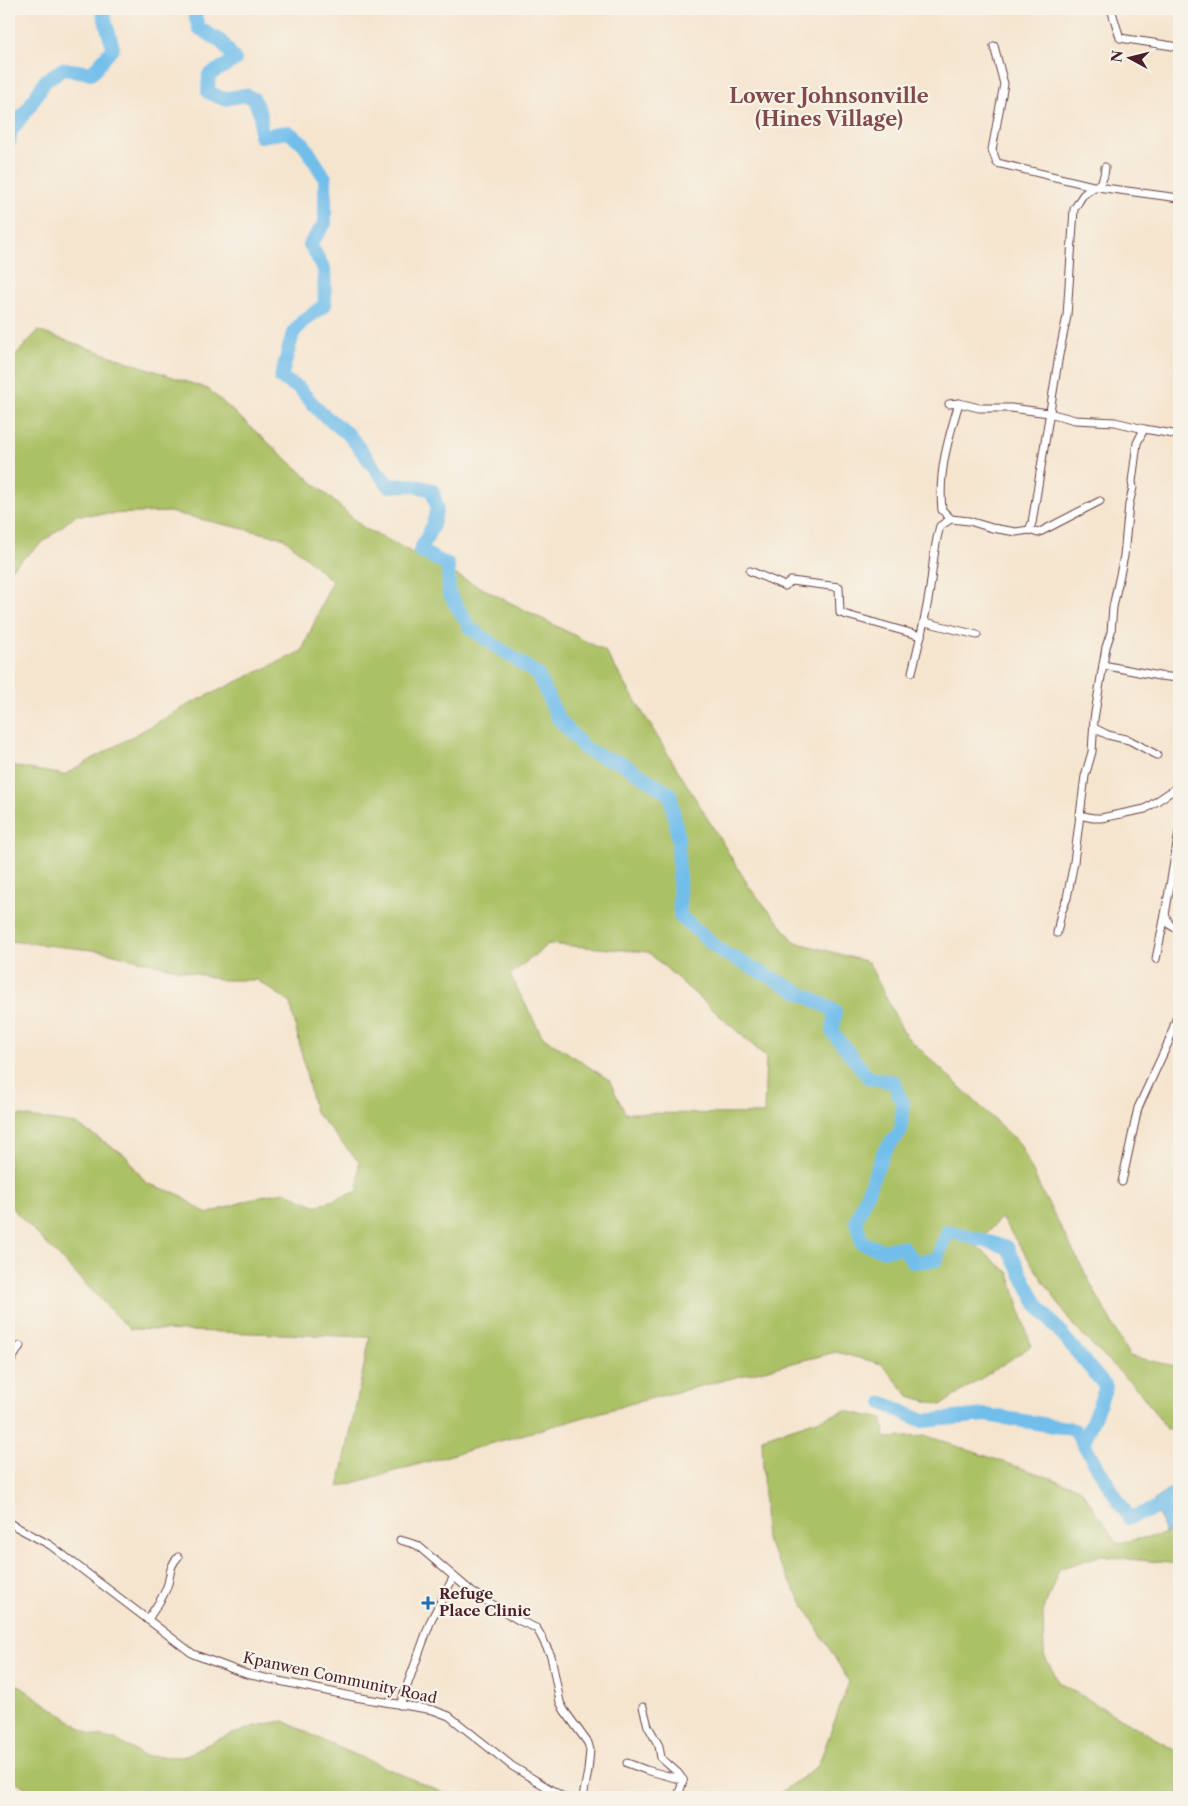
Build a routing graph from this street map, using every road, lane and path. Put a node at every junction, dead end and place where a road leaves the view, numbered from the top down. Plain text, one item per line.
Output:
1 (1111, 9) edge
2 (994, 46) dead end
3 (1179, 46) edge
4 (1105, 167) dead end
5 (1097, 187) junction
6 (1179, 198) edge
7 (959, 403) junction
8 (949, 404) dead end
9 (1049, 413) junction
10 (1144, 429) junction
11 (1179, 435) edge
12 (1100, 501) dead end
13 (951, 519) junction
14 (1029, 530) junction
15 (750, 571) dead end
16 (925, 622) junction
17 (977, 635) dead end
18 (921, 636) junction
19 (1103, 665) junction
20 (912, 672) dead end
21 (1179, 678) edge
22 (1094, 728) junction
23 (1157, 755) dead end
24 (1179, 776) edge
25 (1079, 815) junction
26 (1179, 832) edge
27 (1165, 915) junction
28 (1179, 930) edge
29 (1057, 934) dead end
30 (1156, 959) dead end
31 (1179, 1010) edge
32 (1122, 1182) dead end
33 (20, 1346) dead end
34 (9, 1364) edge
35 (9, 1524) edge
36 (400, 1540) dead end
37 (178, 1557) dead end
38 (454, 1578) junction
39 (148, 1620) junction
40 (400, 1704) junction
41 (643, 1707) dead end
42 (627, 1763) dead end
43 (683, 1780) junction
44 (563, 1797) edge
45 (583, 1797) edge
46 (678, 1797) edge

1 - 3 street
2 - 5 street
4 - 5 street
5 - 6 street
5 - 9 street
7 - 8 street
7 - 9 street
7 - 13 street
9 - 10 street
9 - 14 street
10 - 11 street
10 - 19 street
12 - 14 street
13 - 14 street
13 - 16 street
15 - 18 street
16 - 17 street
16 - 18 street
18 - 20 street
19 - 21 street
19 - 22 street
22 - 23 street
22 - 25 street
24 - 25 street
25 - 29 street
26 - 27 street
27 - 28 street
27 - 30 street
31 - 32 street
33 - 34 street
35 - 39 street, Kpanwen Community Road
36 - 38 street
37 - 39 street
38 - 40 street
38 - 45 street
39 - 40 street, Kpanwen Community Road
40 - 44 street, Kpanwen Community Road
41 - 43 street
42 - 43 street
43 - 46 street

